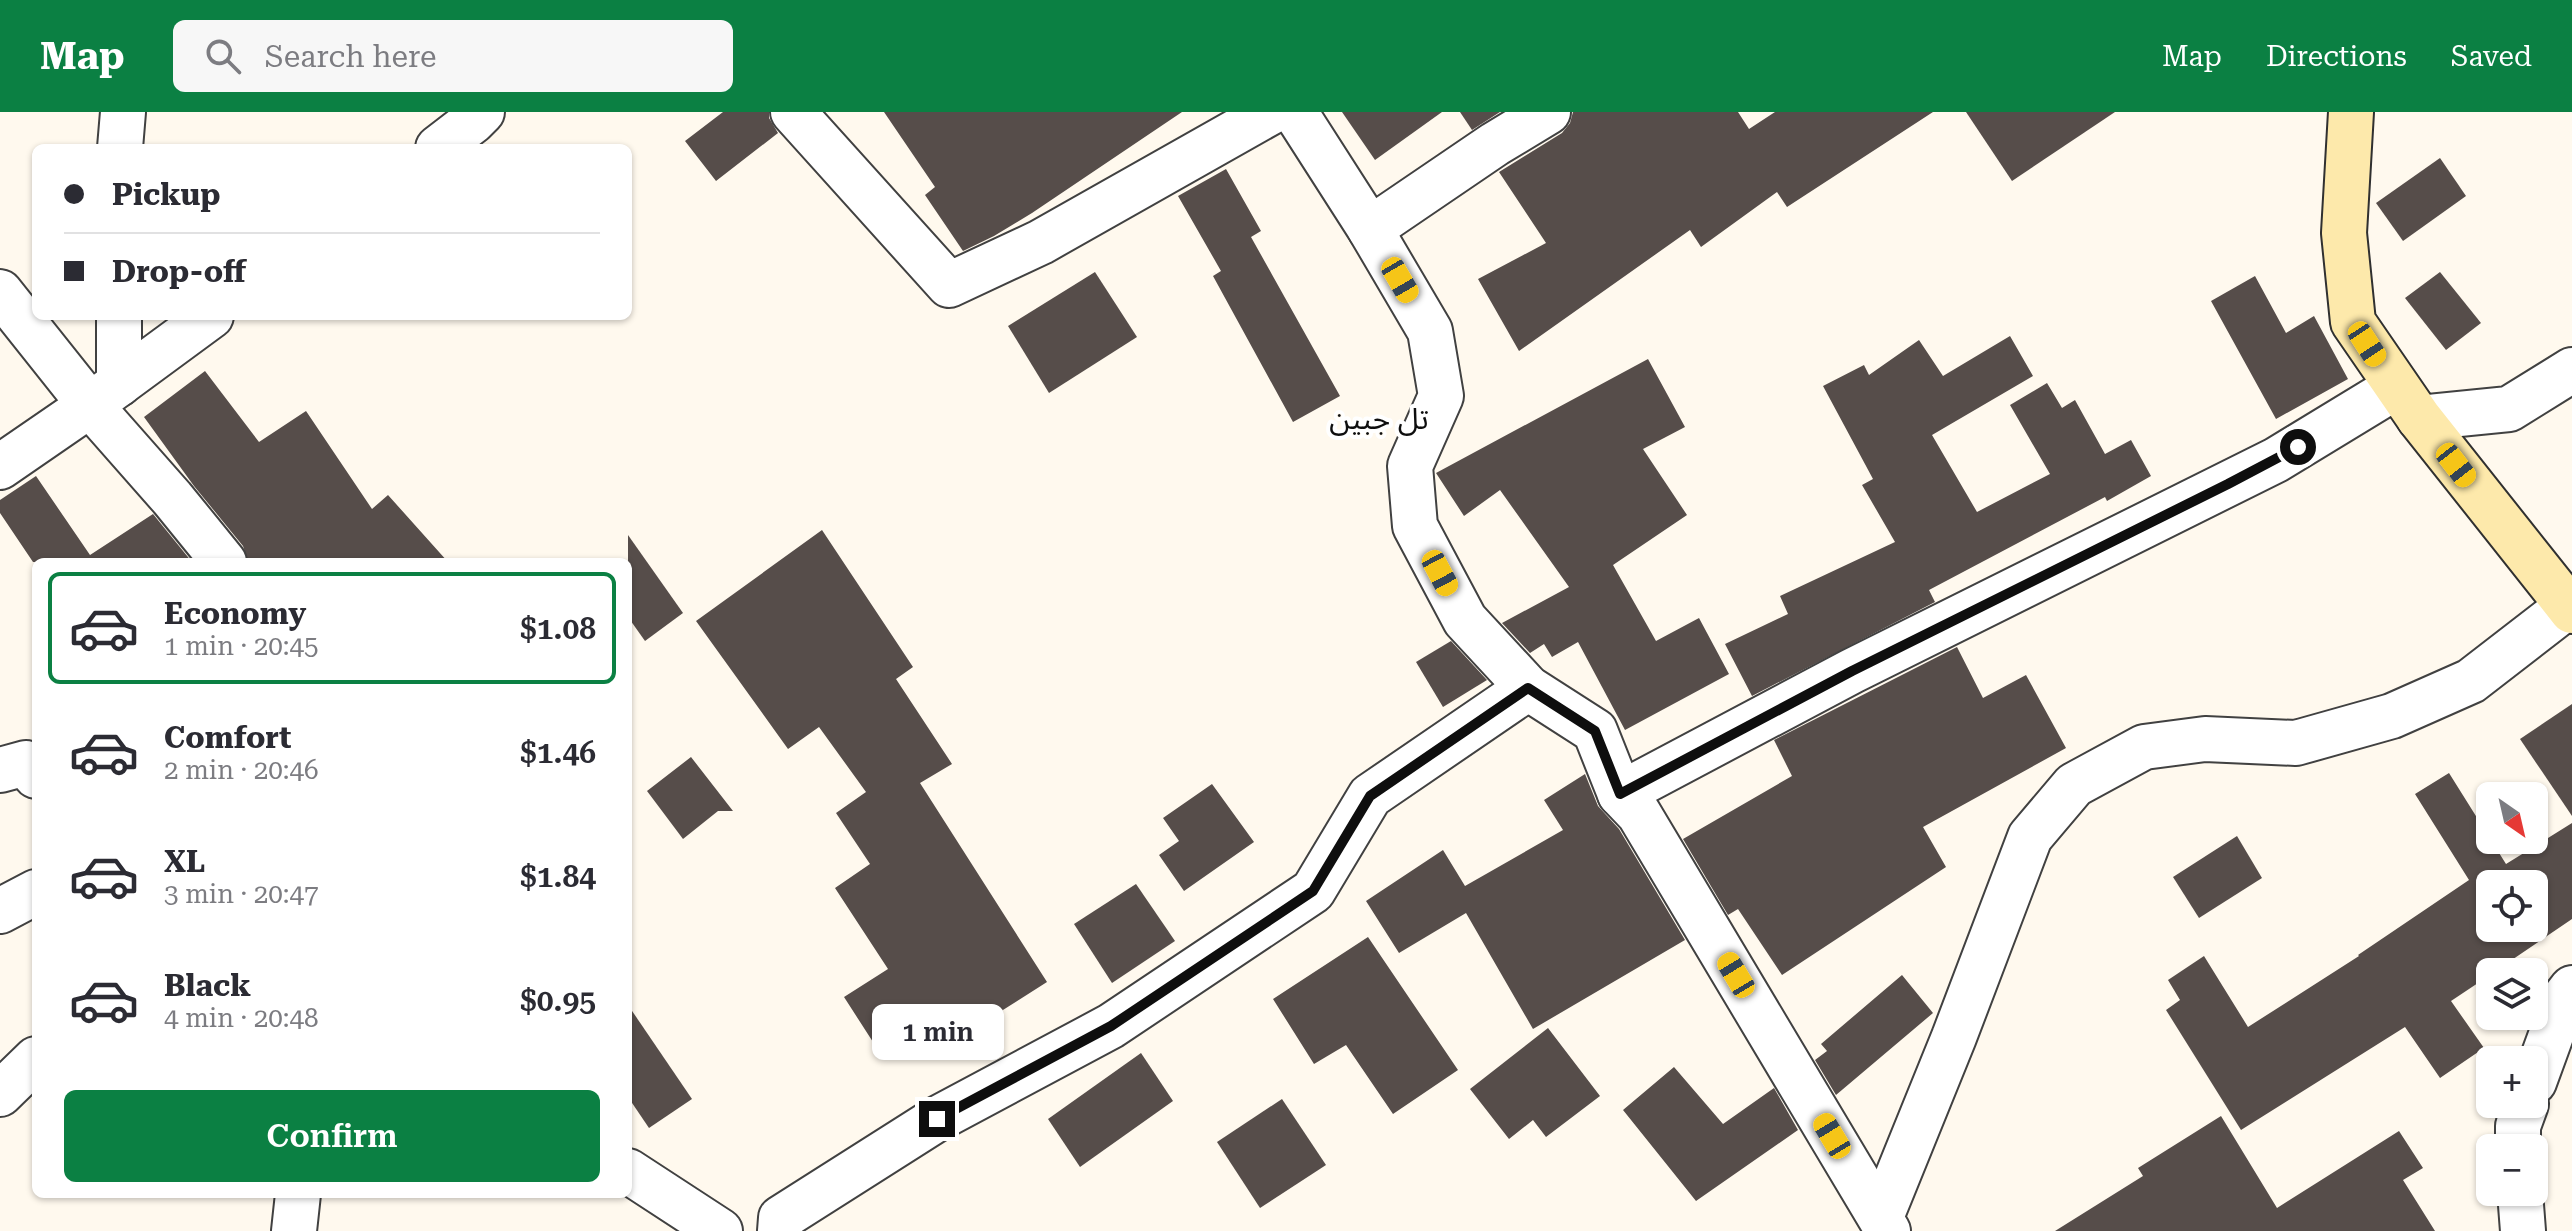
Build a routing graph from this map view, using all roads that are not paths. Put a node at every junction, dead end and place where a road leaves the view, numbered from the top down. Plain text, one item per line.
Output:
1 (123, 112) edge
2 (482, 112) edge
3 (793, 112) edge
4 (1271, 112) edge
5 (1295, 112) edge
6 (1548, 112) edge
7 (2351, 112) edge
8 (120, 144) edge
9 (443, 144) edge
10 (1370, 229) junction
11 (0, 292) edge
12 (118, 320) edge
13 (206, 320) edge
14 (2572, 370) edge
15 (104, 395) junction
16 (2407, 402) junction
17 (0, 467) edge
18 (221, 558) edge
19 (2570, 609) edge
20 (1528, 688) junction
21 (0, 770) edge
22 (32, 771) edge
23 (1620, 794) junction
24 (32, 894) edge
25 (0, 911) edge
26 (2572, 988) edge
27 (2547, 1046) edge
28 (32, 1063) edge
29 (0, 1094) edge
30 (632, 1174) edge
31 (298, 1198) edge
32 (2521, 1206) edge
33 (1884, 1224) edge
34 (294, 1231) edge
35 (720, 1231) edge
36 (780, 1231) edge
37 (2523, 1231) edge

1 - 8 street
2 - 9 street
3 - 4 street
5 - 10 street
6 - 10 street
7 - 16 street
10 - 20 street
11 - 15 street
12 - 15 street
13 - 15 street
14 - 16 street
15 - 17 street
15 - 18 street
16 - 19 street
16 - 23 street
19 - 33 street
20 - 23 street
20 - 36 street
21 - 22 street
23 - 33 street
24 - 25 street
26 - 27 street
28 - 29 street
30 - 35 street
31 - 34 street
32 - 37 street

